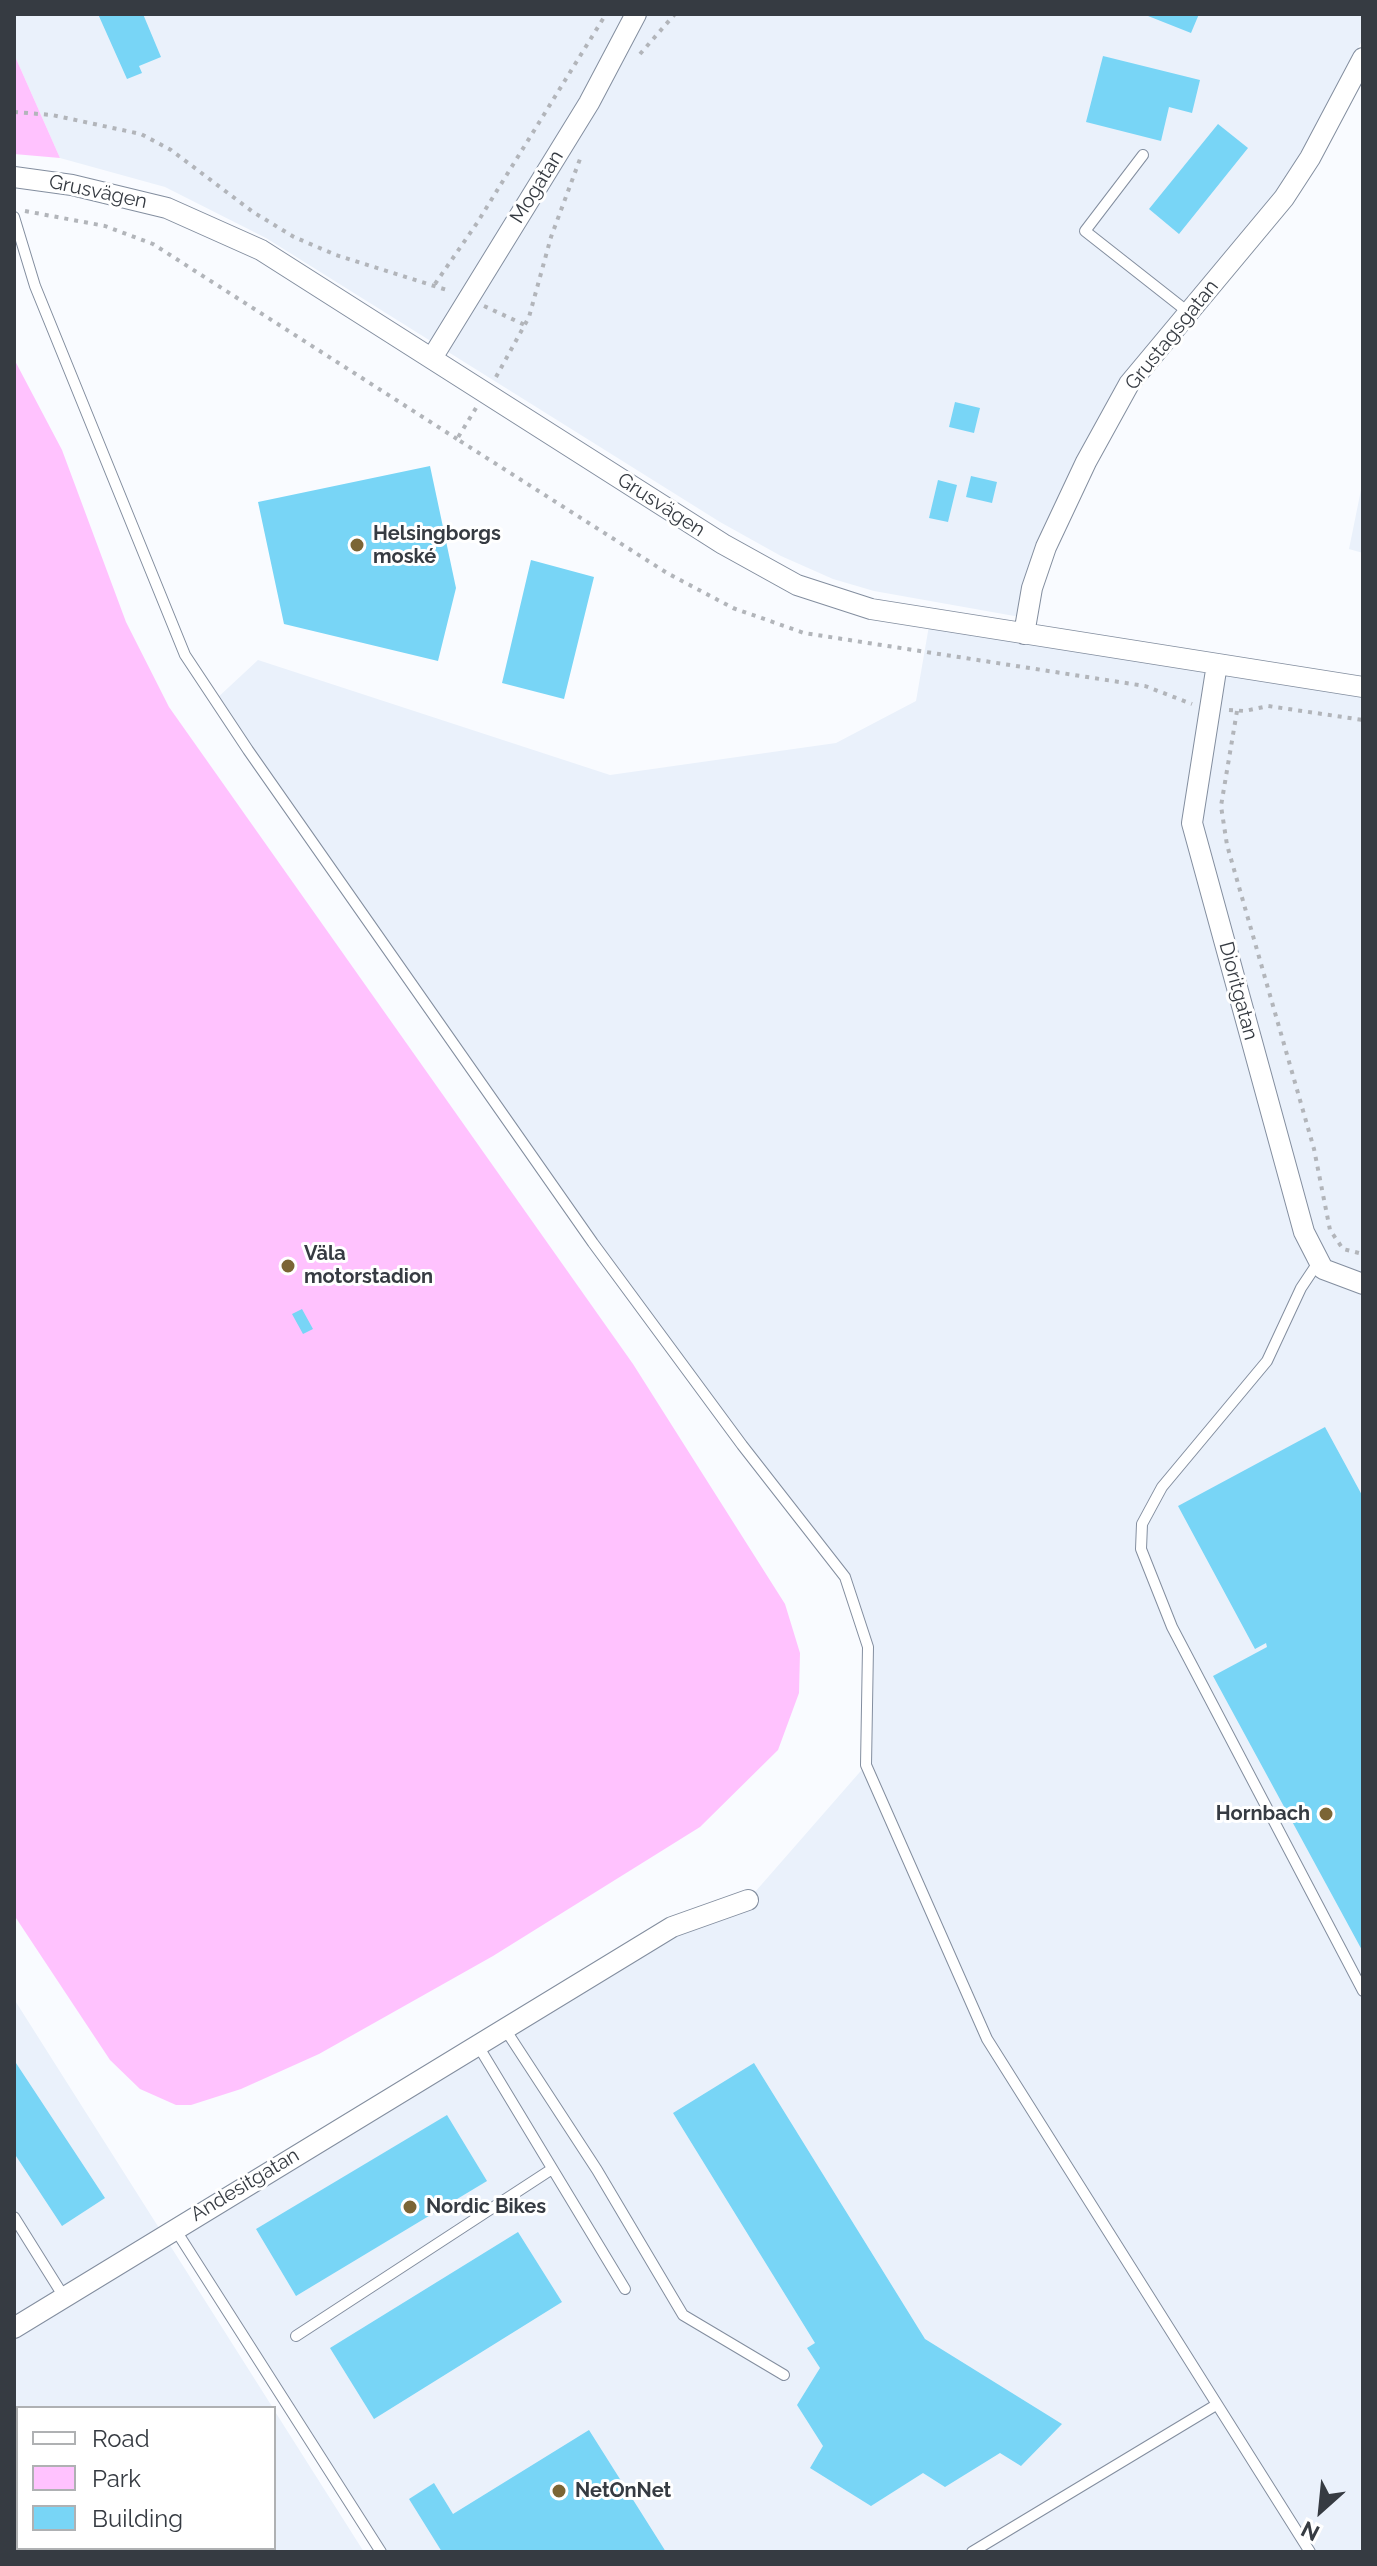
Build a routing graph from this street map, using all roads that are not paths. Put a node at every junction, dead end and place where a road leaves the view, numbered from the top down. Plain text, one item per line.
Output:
1 (636, 14) edge
2 (1363, 58) edge
3 (1143, 155) dead end
4 (14, 177) edge
5 (14, 217) edge
6 (1188, 312) junction
7 (432, 358) junction
8 (1024, 634) junction
9 (1217, 664) junction
10 (1363, 687) edge
11 (1319, 1261) junction
12 (1363, 1284) edge
13 (748, 1900) dead end
14 (1363, 1991) edge
15 (504, 2027) junction
16 (477, 2044) junction
17 (552, 2169) junction
18 (14, 2217) edge
19 (174, 2228) junction
20 (625, 2289) dead end
21 (64, 2297) junction
22 (14, 2328) edge
23 (296, 2336) dead end
24 (784, 2375) dead end
25 (1216, 2405) junction
26 (381, 2552) edge
27 (972, 2552) edge
28 (1310, 2552) edge

1 - 7 street, Mogatan
2 - 6 street, Grustagsgatan
3 - 6 lane
4 - 7 street, Grusvägen
5 - 25 lane
6 - 8 street, Grustagsgatan
7 - 8 street, Grusvägen
8 - 9 street, Grusvägen
9 - 10 street, Grusvägen
9 - 11 street, Dioritgatan
11 - 12 street
11 - 14 lane
13 - 15 street, Andesitgatan
15 - 16 street, Andesitgatan
15 - 24 lane
16 - 17 lane
16 - 19 street, Andesitgatan
17 - 20 lane
17 - 23 lane
18 - 21 lane
19 - 21 street, Andesitgatan
19 - 26 lane
21 - 22 street, Andesitgatan
25 - 27 lane
25 - 28 lane

